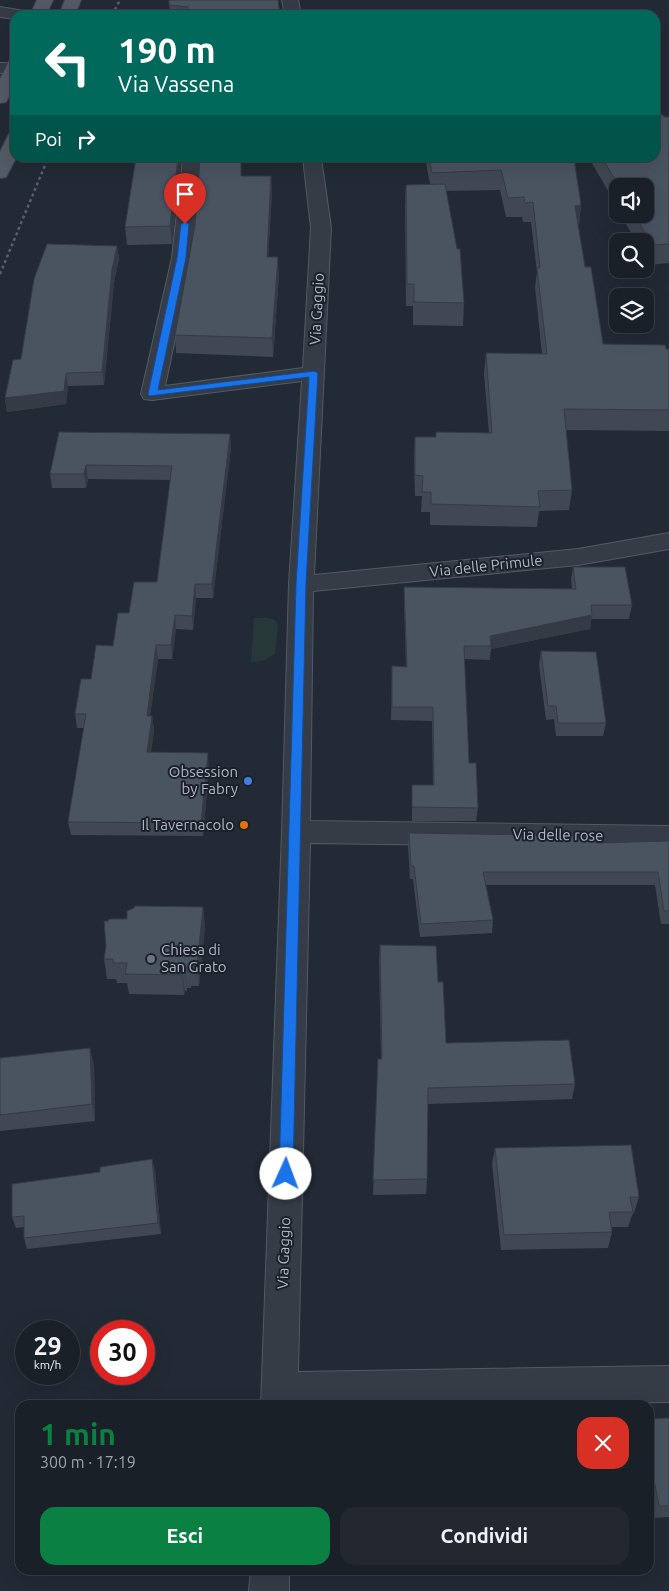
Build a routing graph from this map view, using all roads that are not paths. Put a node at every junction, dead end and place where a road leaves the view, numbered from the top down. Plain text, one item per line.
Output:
1 (10, 67) edge
2 (0, 98) edge
3 (10, 150) edge
4 (192, 162) edge
5 (313, 162) edge
6 (0, 173) edge
7 (314, 373) junction
8 (669, 541) edge
9 (301, 584) junction
10 (296, 832) junction
11 (669, 837) edge
12 (669, 1384) edge
13 (279, 1398) edge
14 (270, 1575) edge
15 (269, 1591) edge

1 - 2 main road
3 - 6 main road
4 - 7 street
5 - 7 street, Via Gaggio
7 - 9 street, Via Gaggio
8 - 9 street, Via delle Primule
9 - 10 street, Via Gaggio
10 - 11 street, Via delle rose
10 - 13 street, Via Gaggio
12 - 13 street, Via Gaggio
14 - 15 street

